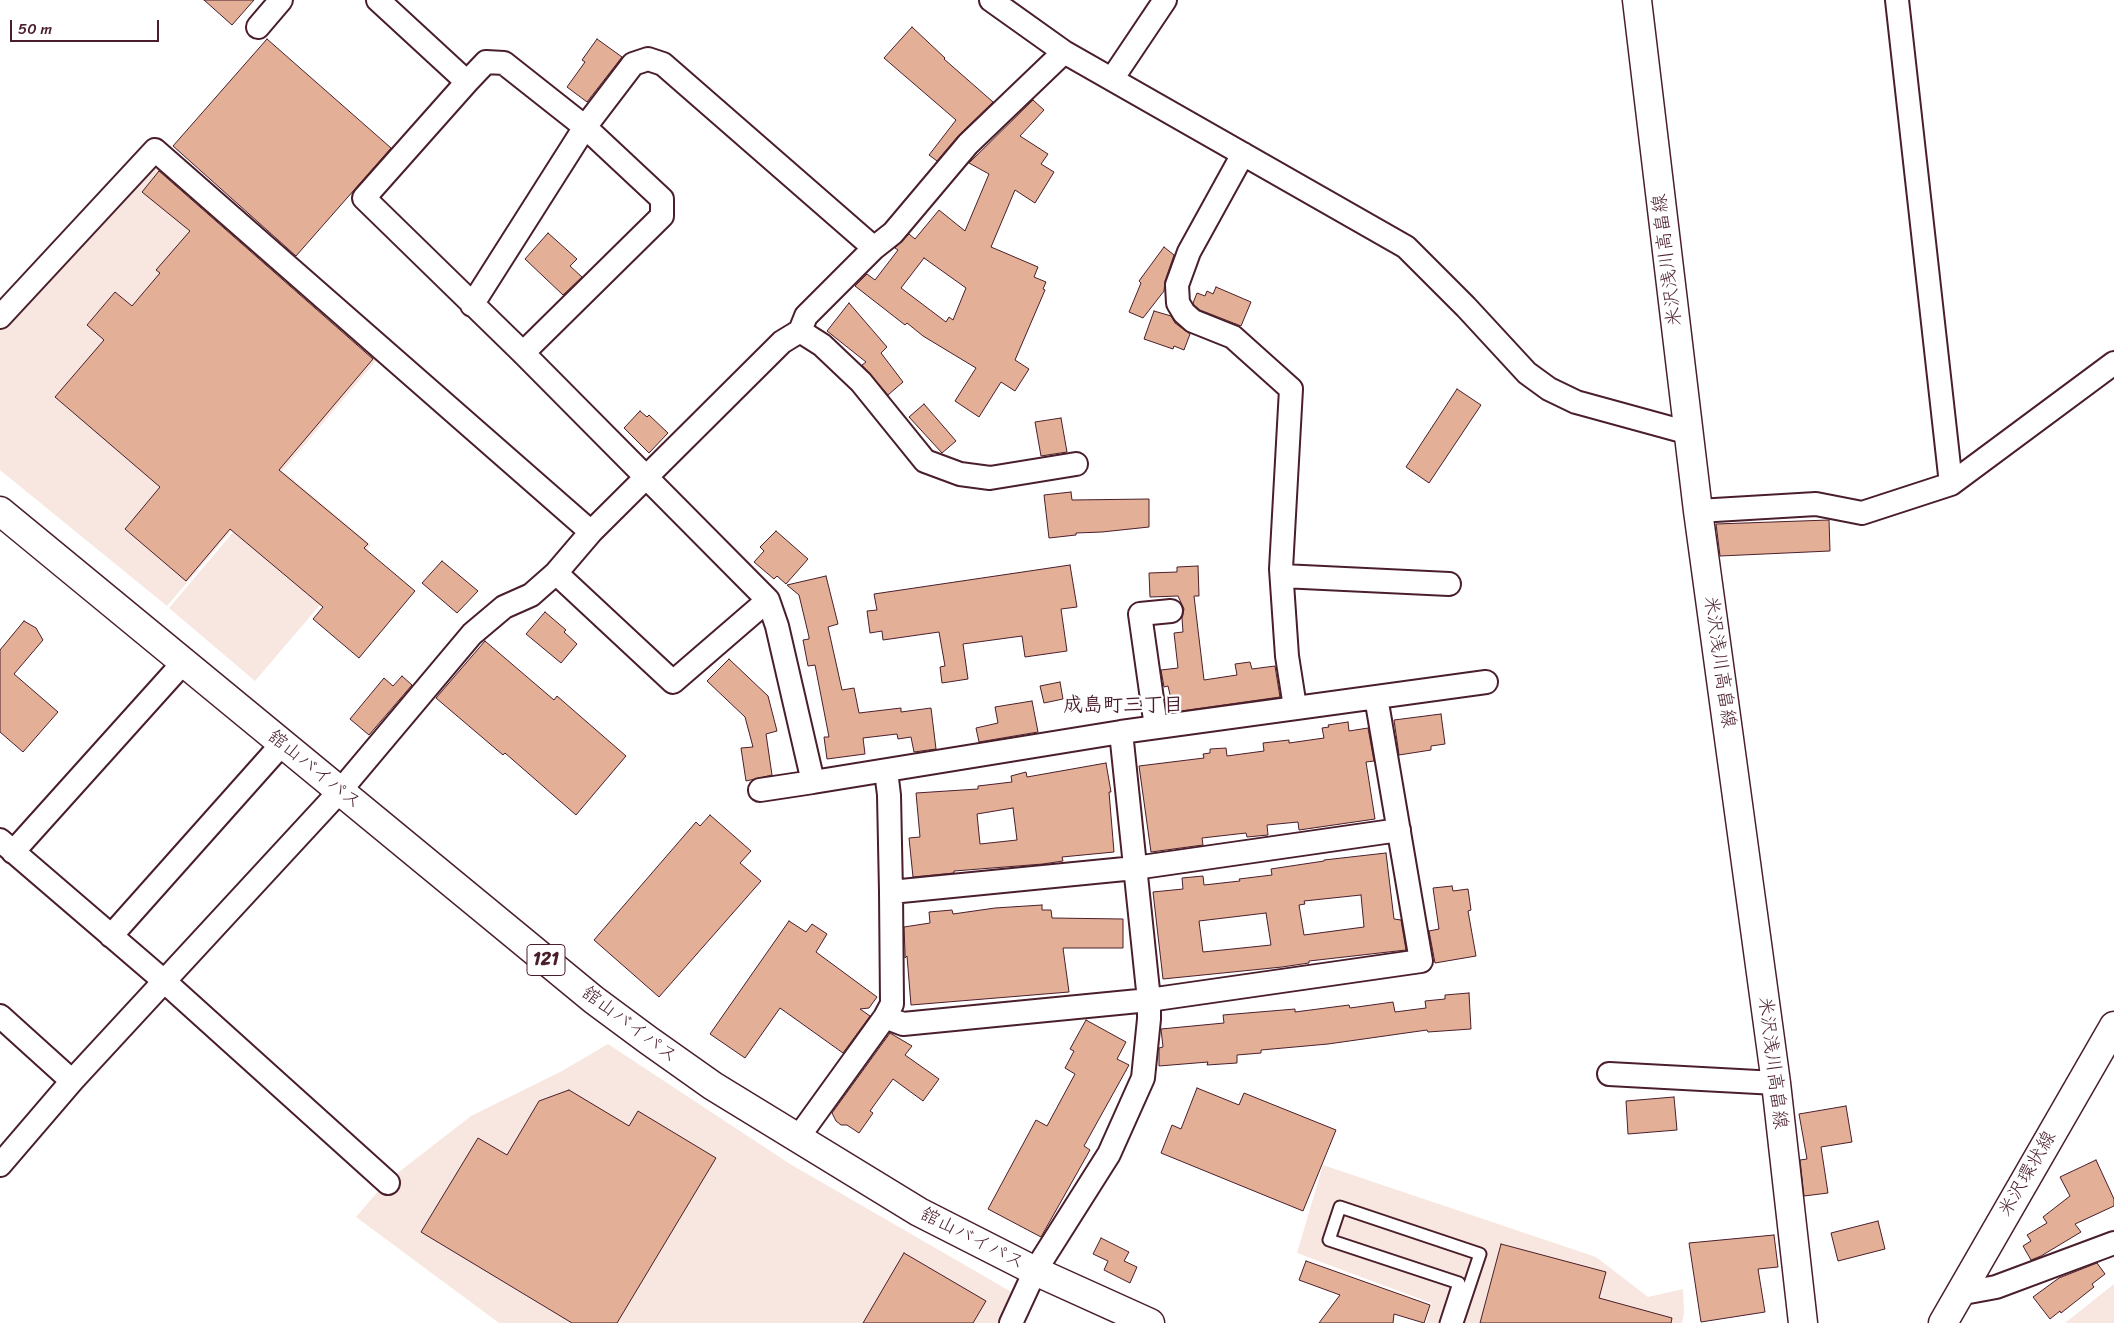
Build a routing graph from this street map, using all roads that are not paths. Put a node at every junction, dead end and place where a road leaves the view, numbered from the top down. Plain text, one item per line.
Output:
1 (281, 0) edge
2 (378, 0) edge
3 (991, 0) edge
4 (1164, 0) edge
5 (1637, 0) edge
6 (1898, 0) edge
7 (258, 26) dead end
8 (1064, 52) junction
9 (1112, 79) junction
10 (467, 82) junction
11 (585, 127) junction
12 (1243, 154) junction
13 (874, 248) junction
14 (472, 305) junction
15 (0, 317) edge
16 (800, 331) junction
17 (523, 353) junction
18 (2114, 363) edge
19 (1689, 433) junction
20 (1076, 464) dead end
21 (645, 478) junction
22 (1950, 484) junction
23 (0, 511) edge
24 (1698, 511) junction
25 (591, 532) junction
26 (556, 573) junction
27 (1282, 576) junction
28 (1449, 584) dead end
29 (768, 600) junction
30 (1171, 611) dead end
31 (183, 663) junction
32 (1486, 682) dead end
33 (1376, 697) junction
34 (1295, 707) junction
35 (1156, 727) junction
36 (1121, 732) junction
37 (282, 744) junction
38 (886, 771) junction
39 (813, 782) junction
40 (760, 790) dead end
41 (340, 791) junction
42 (1399, 830) junction
43 (6, 846) edge
44 (1136, 868) junction
45 (891, 892) junction
46 (111, 936) junction
47 (164, 980) junction
48 (1149, 1000) junction
49 (0, 1016) edge
50 (885, 1018) junction
51 (2114, 1026) edge
52 (1609, 1074) dead end
53 (72, 1080) junction
54 (1776, 1082) junction
55 (797, 1139) junction
56 (0, 1165) edge
57 (388, 1183) dead end
58 (2114, 1243) edge
59 (1035, 1271) junction
60 (1958, 1294) junction
61 (1012, 1323) edge
62 (1150, 1323) edge
63 (1446, 1323) edge
64 (1457, 1323) edge
65 (1803, 1323) edge
66 (1943, 1323) edge

1 - 7 street
2 - 10 street
3 - 8 street
4 - 9 street
5 - 19 main road, 米沢浅川高畠線
6 - 22 street
8 - 9 street
8 - 13 street
9 - 12 street
10 - 11 street
10 - 14 street
11 - 13 street
11 - 14 street
11 - 17 street
12 - 19 street
12 - 27 street
13 - 16 street
14 - 17 street
15 - 25 street
16 - 20 street
16 - 21 street
17 - 21 street
18 - 22 street
19 - 24 main road, 米沢浅川高畠線
21 - 25 street
21 - 29 street
22 - 24 street
23 - 31 main road, 舘山バイパス / 121
24 - 54 main road, 米沢浅川高畠線
25 - 26 street
26 - 29 street
26 - 41 street
27 - 28 street
27 - 34 street
29 - 39 street
30 - 35 street
31 - 37 main road, 舘山バイパス / 121
31 - 43 street
32 - 33 street
33 - 34 street
33 - 42 street
34 - 35 street
35 - 36 street
36 - 38 street
36 - 44 street
37 - 41 main road, 舘山バイパス / 121
37 - 46 street
38 - 39 street
38 - 45 street
39 - 40 street
41 - 47 street
41 - 55 main road, 舘山バイパス / 121
42 - 44 street
42 - 48 street
43 - 46 street
44 - 45 street
44 - 48 street
45 - 50 street
46 - 47 street
47 - 53 street
47 - 57 street
48 - 50 street
48 - 59 street
49 - 53 street
50 - 55 street
51 - 60 main road, 米沢環状線
52 - 54 street
53 - 56 street
54 - 65 main road, 米沢浅川高畠線
55 - 59 main road, 舘山バイパス / 121
58 - 60 street
59 - 61 street
59 - 62 main road, 舘山バイパス / 121
60 - 66 main road, 米沢環状線
63 - 64 lane

